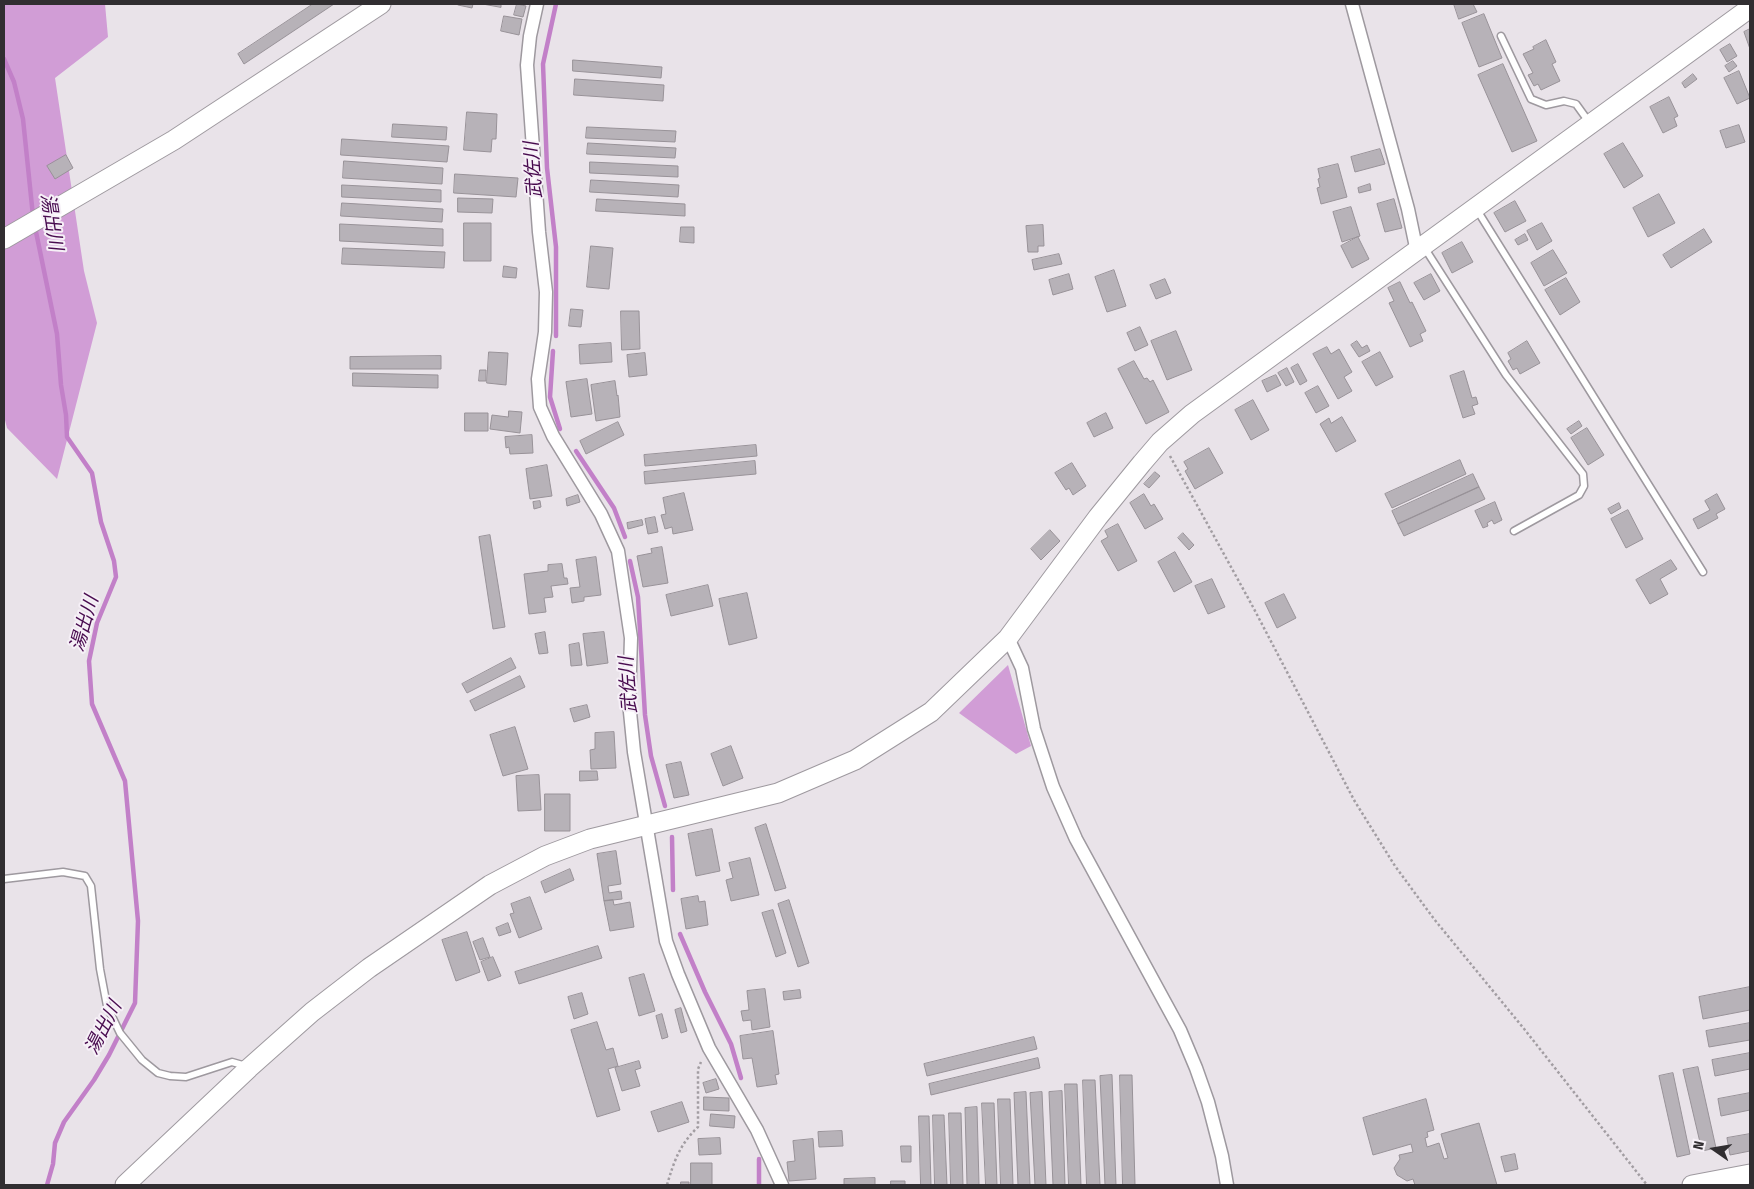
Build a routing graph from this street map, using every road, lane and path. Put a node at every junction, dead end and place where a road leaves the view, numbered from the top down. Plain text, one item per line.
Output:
1 (381, 4) edge
2 (537, 4) edge
3 (1352, 4) edge
4 (1750, 8) edge
5 (1501, 36) dead end
6 (1591, 124) junction
7 (1475, 207) junction
8 (9, 237) edge
9 (1420, 249) junction
10 (1160, 442) junction
11 (1514, 530) dead end
12 (1703, 572) dead end
13 (1008, 638) junction
14 (646, 824) junction
15 (4, 879) edge
16 (709, 1048) junction
17 (249, 1068) junction
18 (1743, 1178) edge
19 (125, 1185) edge
20 (667, 1185) edge
21 (782, 1185) edge
22 (1227, 1185) edge
23 (1647, 1185) edge
24 (1692, 1185) edge

1 - 8 street
2 - 14 street
3 - 9 street
4 - 6 street
5 - 6 lane
6 - 7 street
7 - 9 street
7 - 12 lane
9 - 10 street
9 - 11 lane
10 - 13 street
10 - 23 path
13 - 14 street
13 - 22 street
14 - 16 street
14 - 17 street
15 - 17 lane
16 - 20 path
16 - 21 street
17 - 19 street
18 - 24 street

